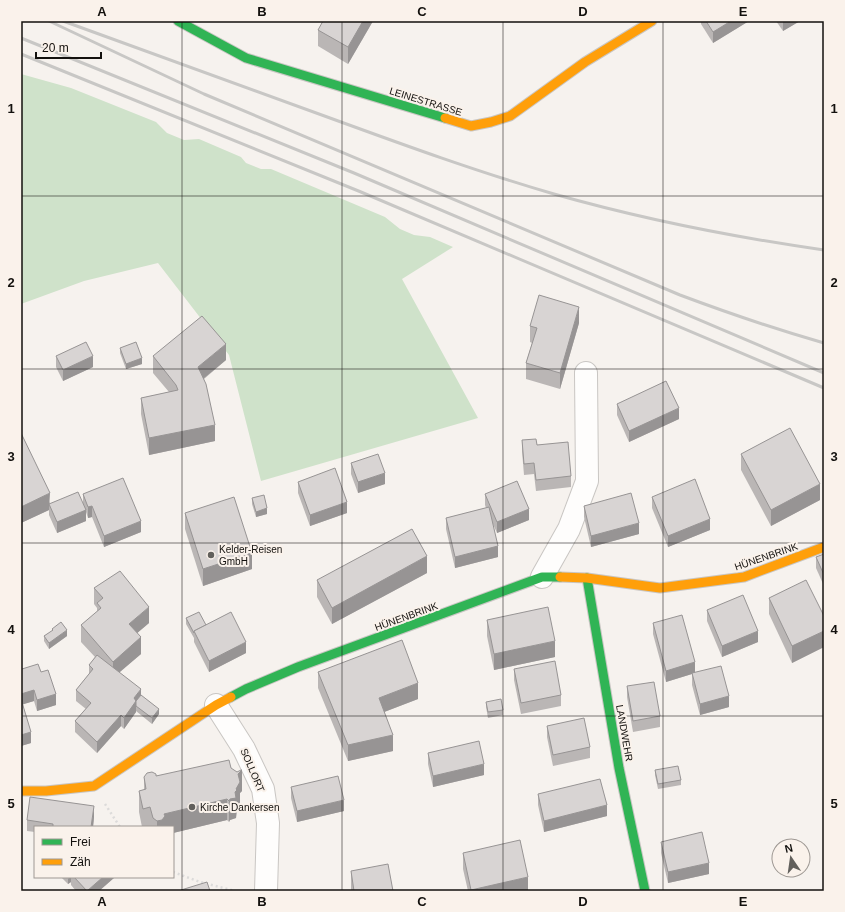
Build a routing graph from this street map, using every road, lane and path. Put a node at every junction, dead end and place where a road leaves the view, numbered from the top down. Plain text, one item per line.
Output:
1 (178, 21) edge
2 (652, 21) edge
3 (586, 373) dead end
4 (824, 547) edge
5 (542, 577) junction
6 (587, 578) junction
7 (216, 705) junction
8 (94, 786) junction
9 (21, 791) edge
10 (119, 826) edge
11 (174, 872) edge
12 (235, 891) edge
13 (266, 891) edge
14 (644, 891) edge

1 - 2 street, LEINESTRASSE
3 - 5 street
4 - 6 street, HÜNENBRINK
5 - 6 street, HÜNENBRINK
5 - 7 street, HÜNENBRINK
6 - 14 street, LANDWEHR
7 - 8 street, HÜNENBRINK
7 - 13 street, SOLLORT
8 - 9 street, HÜNENBRINK
8 - 10 path
11 - 12 path

